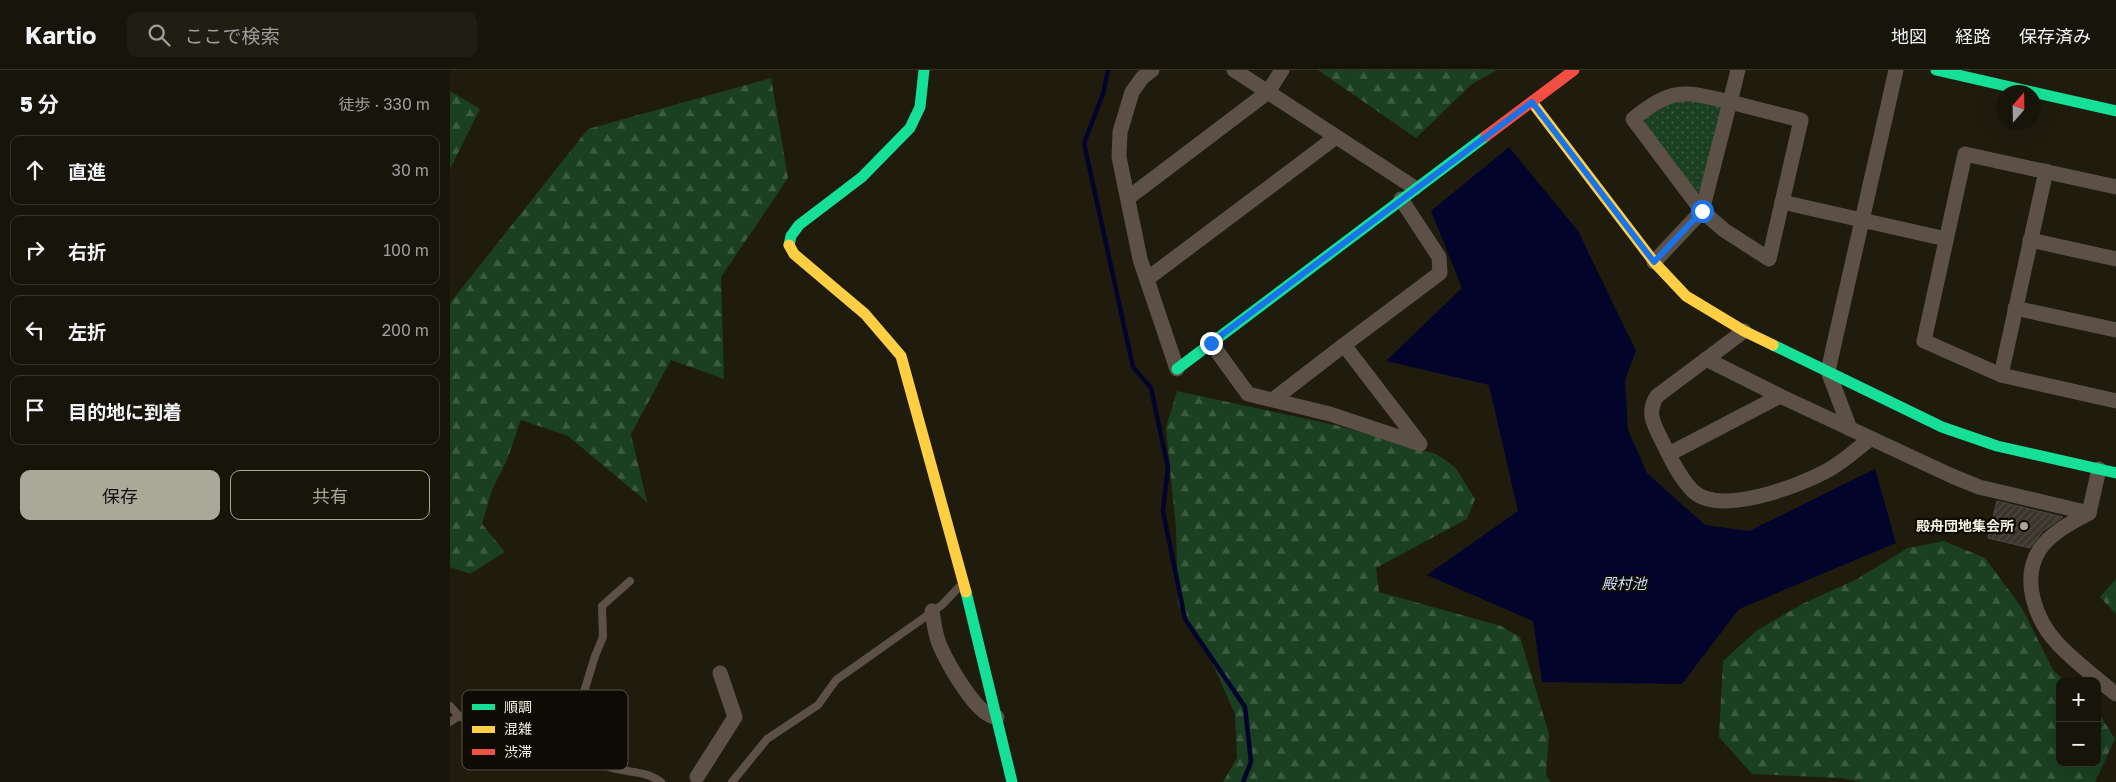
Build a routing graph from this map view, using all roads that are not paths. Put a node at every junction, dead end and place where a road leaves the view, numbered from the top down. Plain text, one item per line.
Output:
1 (924, 70) edge
2 (1152, 70) edge
3 (1234, 70) edge
4 (1282, 70) edge
5 (1574, 70) edge
6 (1738, 70) edge
7 (1896, 70) edge
8 (1936, 70) edge
9 (1268, 92) junction
10 (1532, 102) junction
11 (1730, 102) junction
12 (2116, 111) edge
13 (1336, 137) junction
14 (2046, 171) junction
15 (2116, 187) edge
16 (1415, 188) junction
17 (1128, 198) junction
18 (1401, 199) junction
19 (1782, 202) junction
20 (1702, 211) junction
21 (1861, 220) junction
22 (1946, 239) junction
23 (2030, 240) junction
24 (2116, 259) edge
25 (1654, 262) junction
26 (1147, 279) junction
27 (2015, 308) junction
28 (2116, 330) edge
29 (1744, 331) junction
30 (1211, 343) junction
31 (1344, 344) junction
32 (1706, 359) junction
33 (1177, 369) joint
34 (1828, 371) junction
35 (2001, 375) junction
36 (1780, 396) junction
37 (1274, 399) junction
38 (2116, 401) edge
39 (1850, 429) junction
40 (1870, 439) junction
41 (1669, 454) junction
42 (2099, 469) junction
43 (2116, 473) edge
44 (2089, 513) junction
45 (630, 581) dead end
46 (965, 586) junction
47 (932, 611) junction
48 (720, 673) dead end
49 (584, 690) edge
50 (2116, 694) edge
51 (450, 706) edge
52 (459, 716) junction
53 (462, 717) edge
54 (997, 717) junction
55 (450, 722) edge
56 (625, 770) edge
57 (696, 780) edge
58 (661, 782) edge
59 (732, 782) edge
60 (1012, 782) edge

1 - 46 street
2 - 17 street
3 - 9 street
4 - 9 street
5 - 10 street
6 - 11 street
7 - 21 street
8 - 12 street
9 - 13 street
9 - 17 street
10 - 16 street
10 - 25 street
11 - 19 street
11 - 20 street
11 - 20 street
13 - 16 street
13 - 26 street
14 - 15 street
14 - 22 street
14 - 23 street
16 - 18 street
17 - 26 street
18 - 30 street
18 - 31 street
19 - 20 street
19 - 21 street
20 - 25 street
21 - 22 street
21 - 34 street
22 - 35 street
23 - 24 street
23 - 27 street
25 - 29 street
26 - 33 street
27 - 28 street
27 - 35 street
29 - 32 street
29 - 34 street
30 - 33 street
30 - 37 street
31 - 37 street
31 - 37 street
32 - 36 street
32 - 41 street
34 - 39 street
34 - 42 street
35 - 38 street
36 - 39 street
36 - 41 street
39 - 40 street
40 - 41 street
40 - 44 street
42 - 43 street
42 - 44 street
44 - 50 street
45 - 49 lane
46 - 47 lane
46 - 54 street
47 - 54 street
47 - 59 lane
48 - 57 street
51 - 52 lane
52 - 53 lane
52 - 55 lane
54 - 60 street
56 - 58 lane

